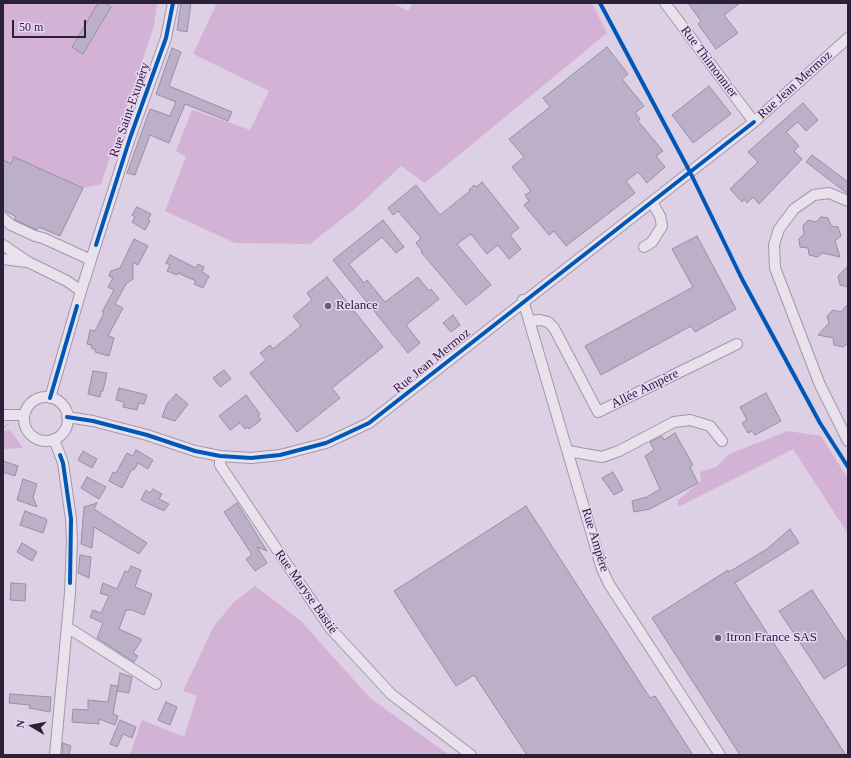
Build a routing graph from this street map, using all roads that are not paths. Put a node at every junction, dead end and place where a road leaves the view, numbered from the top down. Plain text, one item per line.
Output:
1 (172, 3) edge
2 (665, 3) edge
3 (847, 37) edge
4 (754, 122) junction
5 (848, 201) edge
6 (652, 202) junction
7 (3, 218) edge
8 (3, 246) edge
9 (644, 247) dead end
10 (3, 259) edge
11 (90, 260) junction
12 (28, 262) junction
13 (81, 291) junction
14 (523, 300) junction
15 (529, 321) junction
16 (737, 344) dead end
17 (50, 398) junction
18 (3, 415) edge
19 (24, 415) junction
20 (67, 417) junction
21 (54, 439) junction
22 (722, 441) dead end
23 (848, 441) edge
24 (568, 451) junction
25 (220, 456) junction
26 (67, 624) junction
27 (156, 684) dead end
28 (55, 755) edge
29 (471, 755) edge
30 (720, 755) edge

1 - 11 street, Rue Saint-Exupéry
2 - 4 street, Rue Thimonnier
3 - 4 street, Rue Jean Mermoz
4 - 6 street, Rue Jean Mermoz
5 - 23 street
6 - 9 street
6 - 14 street, Rue Jean Mermoz
7 - 11 street
8 - 12 street
10 - 12 street
11 - 13 street, Rue Saint-Exupéry
12 - 13 street
13 - 17 street, Rue Saint-Exupéry
14 - 15 street, Rue Ampère
14 - 25 street, Rue Jean Mermoz
15 - 16 street, Allée Ampère
15 - 24 street, Rue Ampère
17 - 19 street
17 - 20 street
18 - 19 street
19 - 21 street
20 - 21 street
20 - 25 street, Rue Jean Mermoz
21 - 26 street
22 - 24 street
24 - 30 street, Rue Ampère
25 - 29 street, Rue Maryse Bastié
26 - 27 street
26 - 28 street

